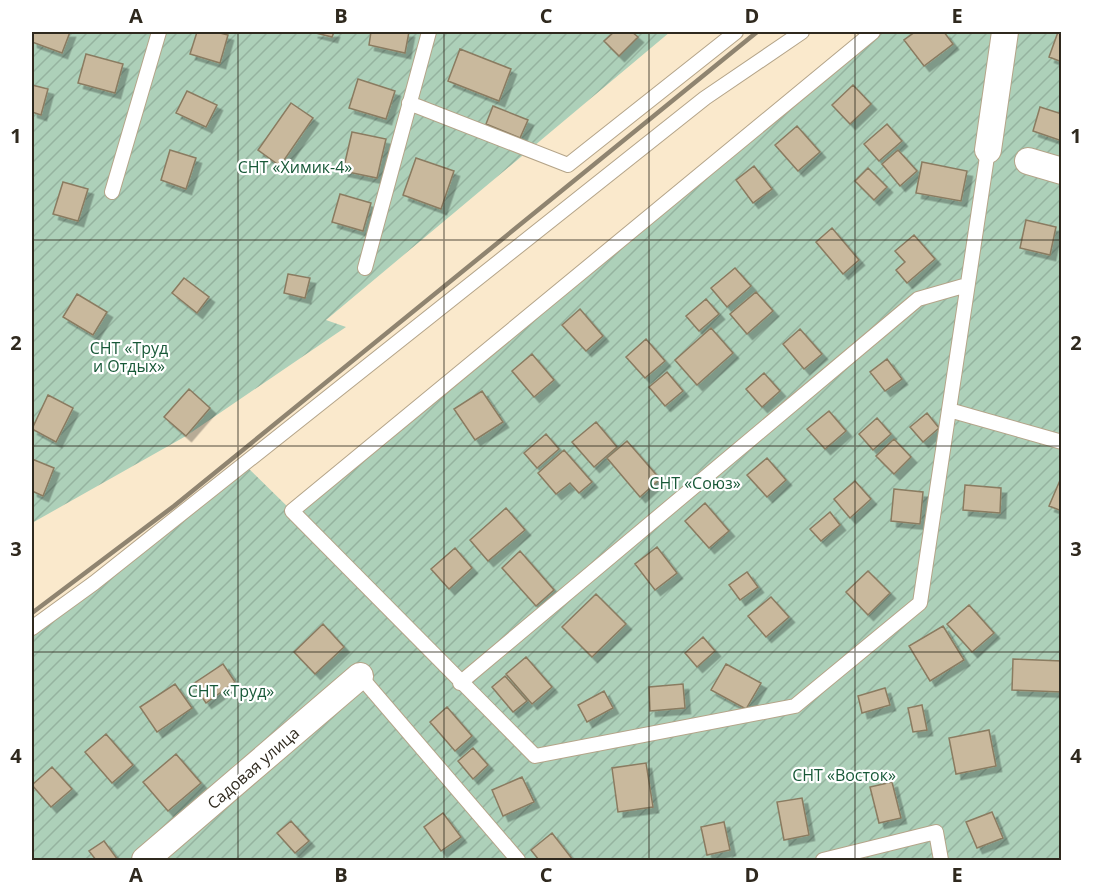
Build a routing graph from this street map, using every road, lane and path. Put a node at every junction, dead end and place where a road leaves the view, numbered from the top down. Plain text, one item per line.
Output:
1 (159, 32) edge
2 (429, 32) edge
3 (736, 32) edge
4 (802, 32) edge
5 (873, 32) edge
6 (1005, 32) edge
7 (409, 103) junction
8 (988, 150) joint
9 (1028, 161) dead end
10 (1062, 171) edge
11 (112, 192) dead end
12 (365, 268) dead end
13 (967, 285) junction
14 (949, 410) junction
15 (1062, 442) edge
16 (32, 628) edge
17 (360, 676) joint
18 (460, 682) junction
19 (145, 861) edge
20 (518, 861) edge
21 (823, 861) edge
22 (941, 861) edge

1 - 11 lane
2 - 7 lane
3 - 7 lane
4 - 16 lane
5 - 18 lane
6 - 8 street
7 - 12 lane
8 - 13 lane
9 - 10 street
13 - 14 lane
13 - 18 lane
14 - 15 lane
14 - 18 lane
17 - 19 street, Садовая улица
17 - 20 lane
21 - 22 lane

